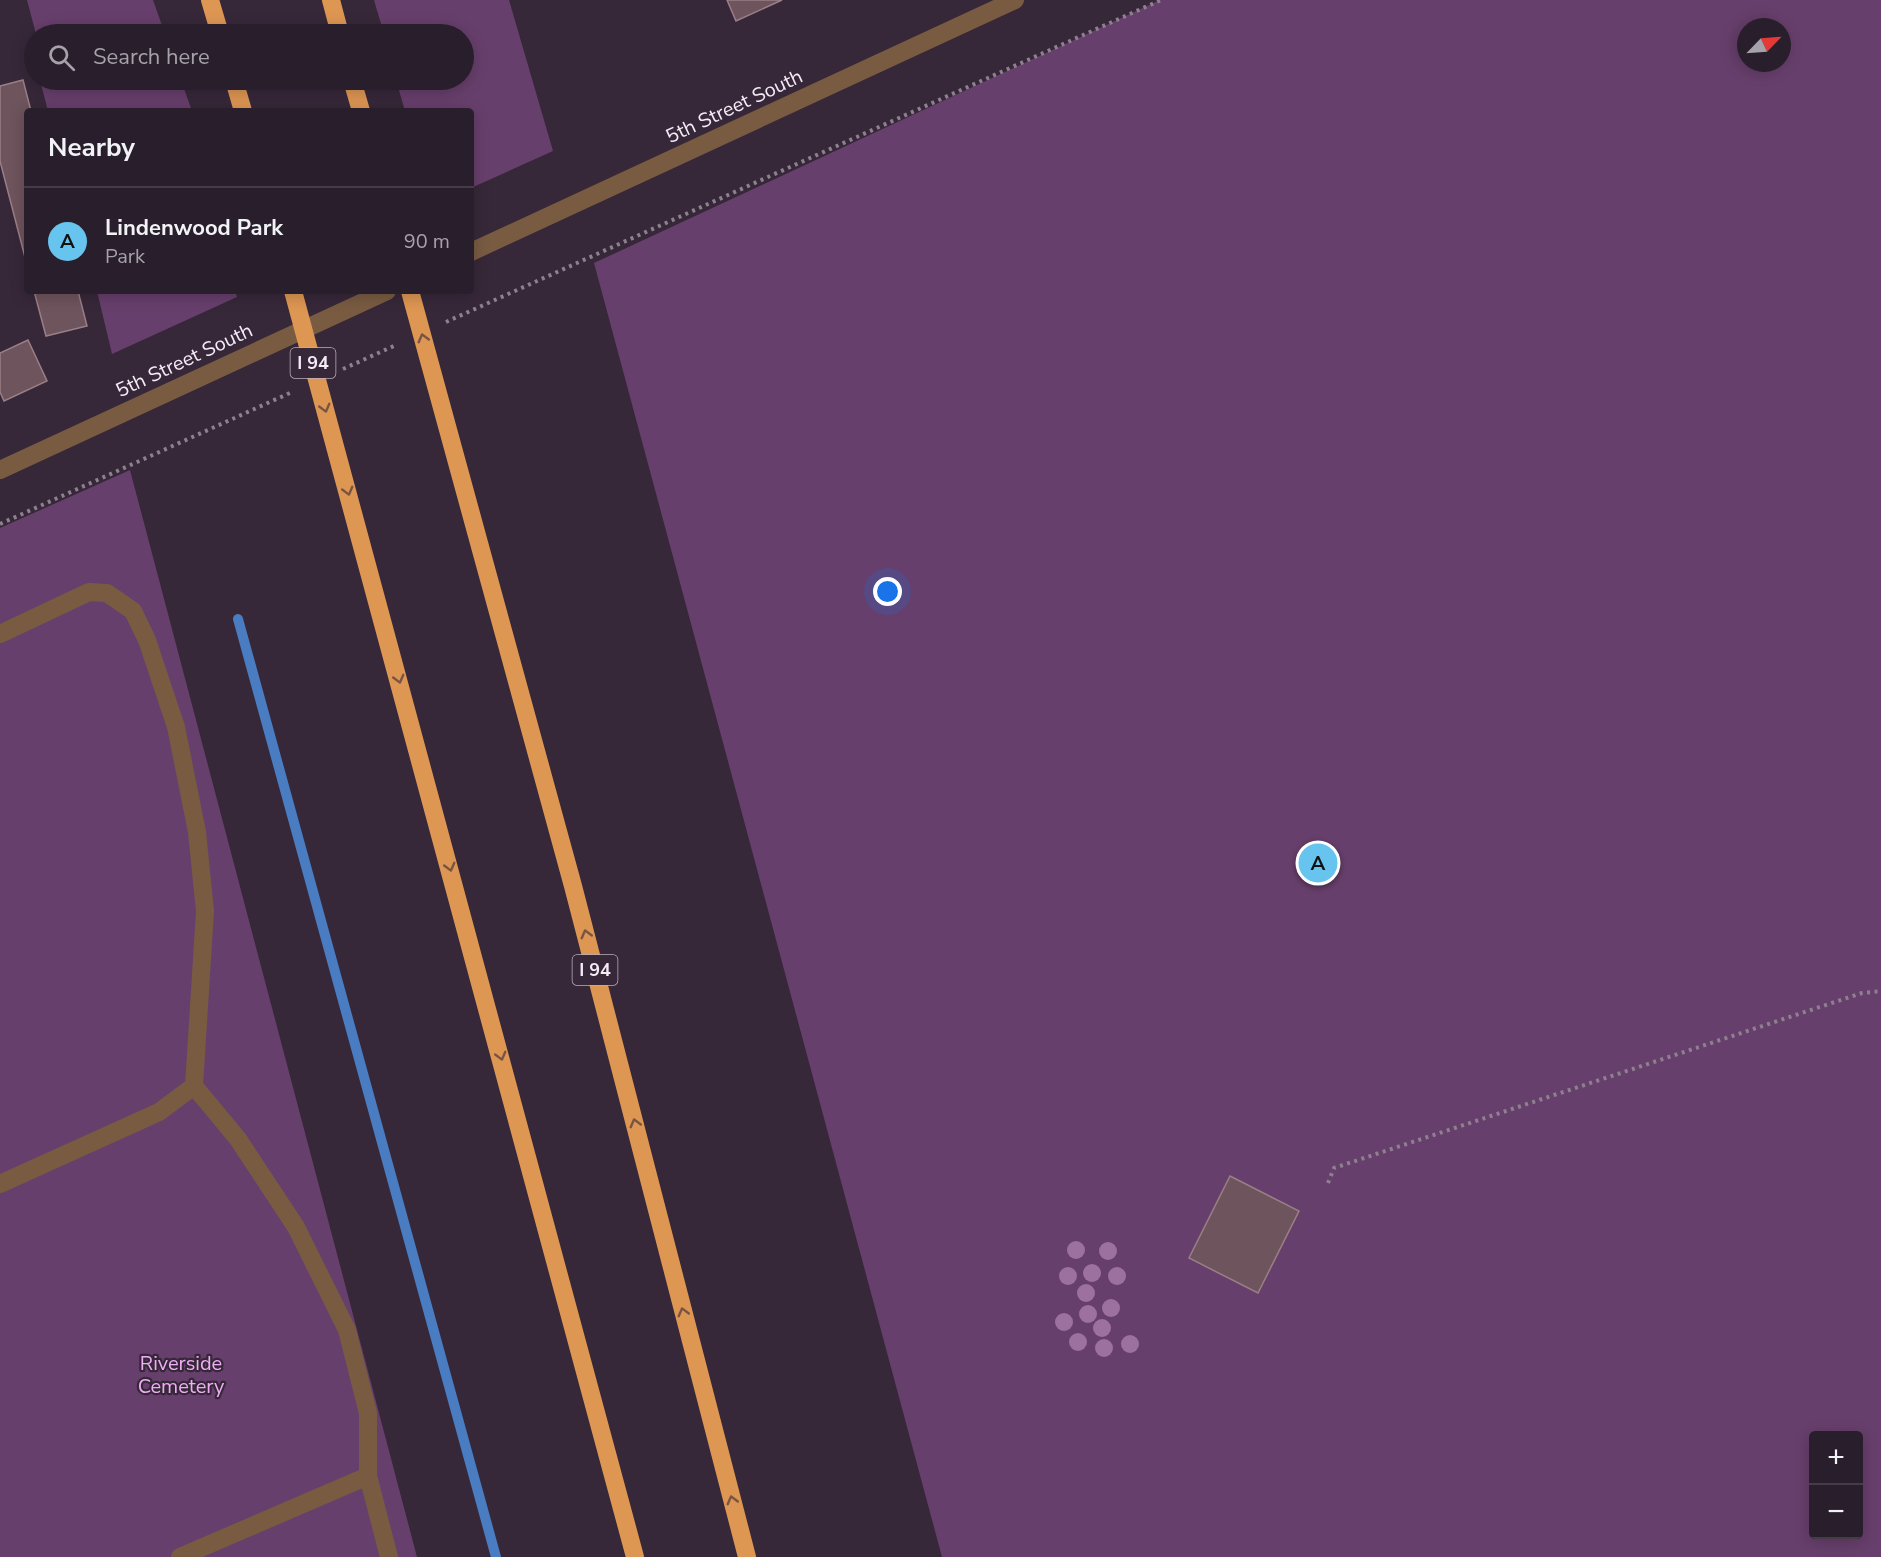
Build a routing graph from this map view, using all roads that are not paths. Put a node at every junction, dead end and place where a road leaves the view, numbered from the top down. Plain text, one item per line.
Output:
1 (210, 0) edge
2 (331, 0) edge
3 (1015, 0) edge
4 (217, 24) edge
5 (337, 24) edge
6 (237, 90) edge
7 (355, 90) edge
8 (242, 108) edge
9 (360, 108) edge
10 (474, 251) edge
11 (294, 294) edge
12 (381, 294) edge
13 (411, 294) edge
14 (0, 470) edge
15 (0, 634) edge
16 (194, 1086) junction
17 (0, 1184) edge
18 (368, 1476) junction
19 (180, 1557) edge
20 (389, 1557) edge
21 (635, 1557) edge
22 (747, 1557) edge

1 - 4 highway
2 - 5 highway
3 - 10 street, 5th Street South
6 - 8 highway
7 - 9 highway
11 -> 21 highway, I 94
12 - 14 street, 5th Street South
22 -> 13 highway, I 94
15 - 16 street
16 - 17 street
16 - 18 street
18 - 19 street
18 - 20 street

